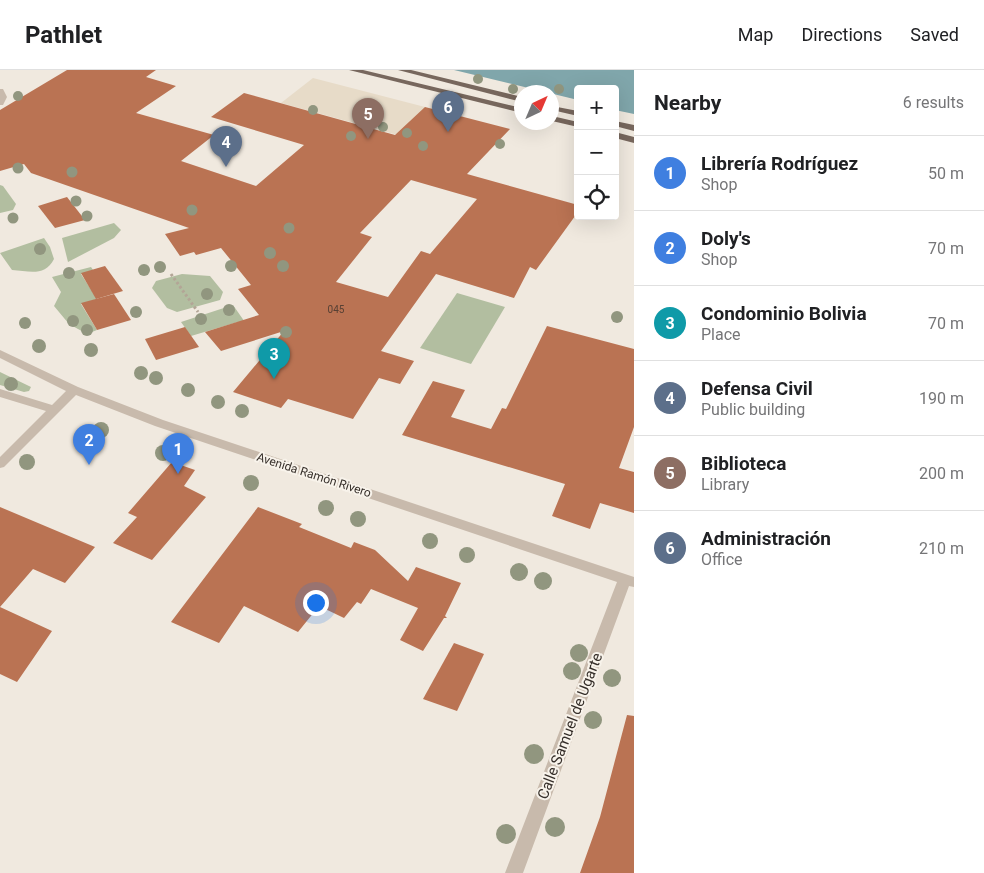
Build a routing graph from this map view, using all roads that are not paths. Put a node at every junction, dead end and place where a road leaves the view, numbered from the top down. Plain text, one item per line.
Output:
1 (353, 70) edge
2 (402, 70) edge
3 (0, 91) edge
4 (514, 98) edge
5 (0, 103) edge
6 (514, 109) edge
7 (559, 110) edge
8 (574, 113) edge
9 (559, 121) edge
10 (574, 124) edge
11 (619, 124) edge
12 (634, 128) edge
13 (619, 136) edge
14 (634, 140) edge
15 (0, 354) edge
16 (74, 390) junction
17 (0, 393) edge
18 (54, 410) junction
19 (0, 464) edge
20 (630, 580) edge
21 (514, 873) edge

1 - 6 main road
2 - 4 main road
3 - 5 street
7 - 8 main road
9 - 10 main road
11 - 12 main road
13 - 14 main road
15 - 16 street, Avenida Ramón Rivero
16 - 18 street
16 - 20 street, Avenida Ramón Rivero
17 - 18 street
18 - 19 street
20 - 21 street, Calle Samuel de Ugarte

